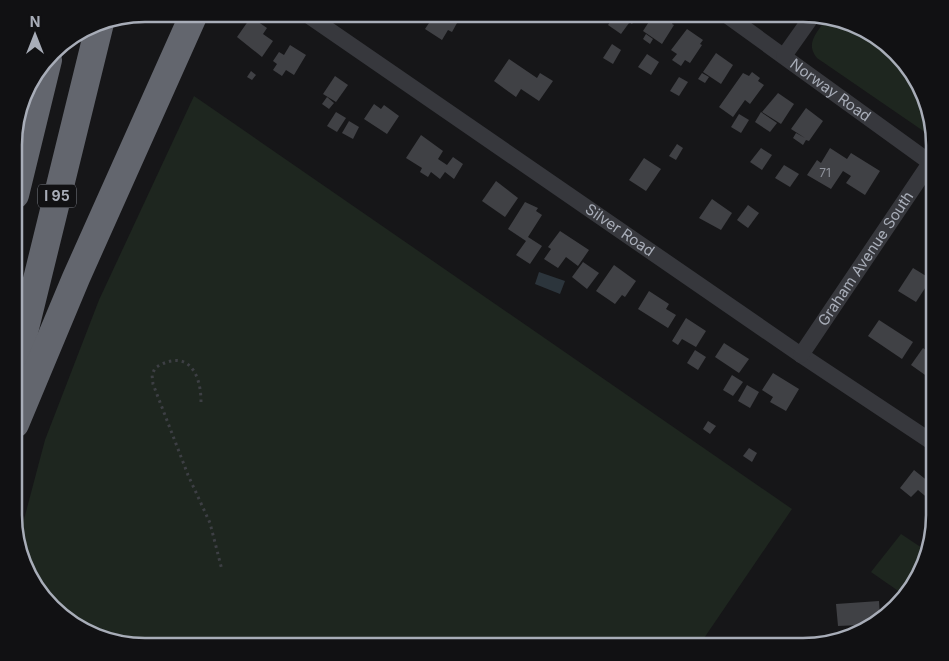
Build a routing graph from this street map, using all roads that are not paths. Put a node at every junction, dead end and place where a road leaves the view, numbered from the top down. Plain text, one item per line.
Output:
1 (190, 22) edge
2 (318, 22) edge
3 (737, 23) edge
4 (808, 23) edge
5 (98, 32) edge
6 (784, 56) junction
7 (44, 75) edge
8 (926, 160) edge
9 (22, 166) edge
10 (926, 173) edge
11 (23, 339) edge
12 (801, 355) junction
13 (23, 406) edge
14 (926, 438) edge

1 - 13 highway
2 - 12 street, Silver Road
3 - 6 street, Norway Road
4 - 6 street
5 - 11 highway, I 95
6 - 8 street, Norway Road
7 - 9 highway, I 95
10 - 12 street, Graham Avenue South
12 - 14 street, Silver Road

